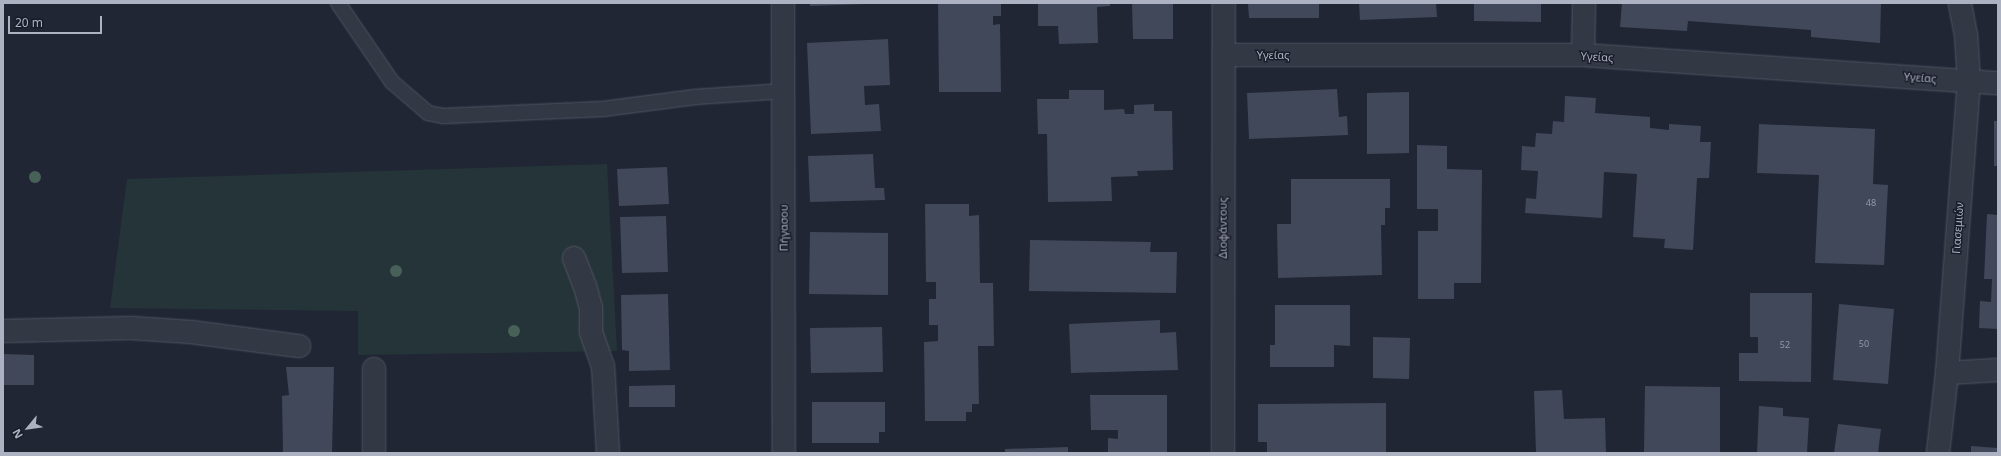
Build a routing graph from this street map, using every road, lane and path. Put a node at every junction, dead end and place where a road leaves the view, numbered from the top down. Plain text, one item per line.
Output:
1 (338, 3) edge
2 (783, 3) edge
3 (1224, 3) edge
4 (1584, 3) edge
5 (1960, 3) edge
6 (1224, 55) junction
7 (1583, 55) junction
8 (1969, 81) junction
9 (1998, 83) edge
10 (784, 91) junction
11 (574, 258) dead end
12 (3, 330) edge
13 (299, 346) dead end
14 (374, 369) dead end
15 (1998, 370) edge
16 (1947, 373) junction
17 (374, 453) edge
18 (608, 453) edge
19 (784, 453) edge
20 (1224, 453) edge
21 (1938, 453) edge

1 - 10 lane
2 - 10 street, Πήγασου
3 - 6 street, Διοφάντους
4 - 7 street
5 - 8 street, Γιασεμιών
6 - 7 street, Υγείας
6 - 20 street, Διοφάντους
7 - 8 street, Υγείας
8 - 9 street, Υγείας
8 - 16 street, Γιασεμιών
10 - 19 street, Πήγασου
11 - 18 street
12 - 13 street
14 - 17 street
15 - 16 street
16 - 21 street, Γιασεμιών

